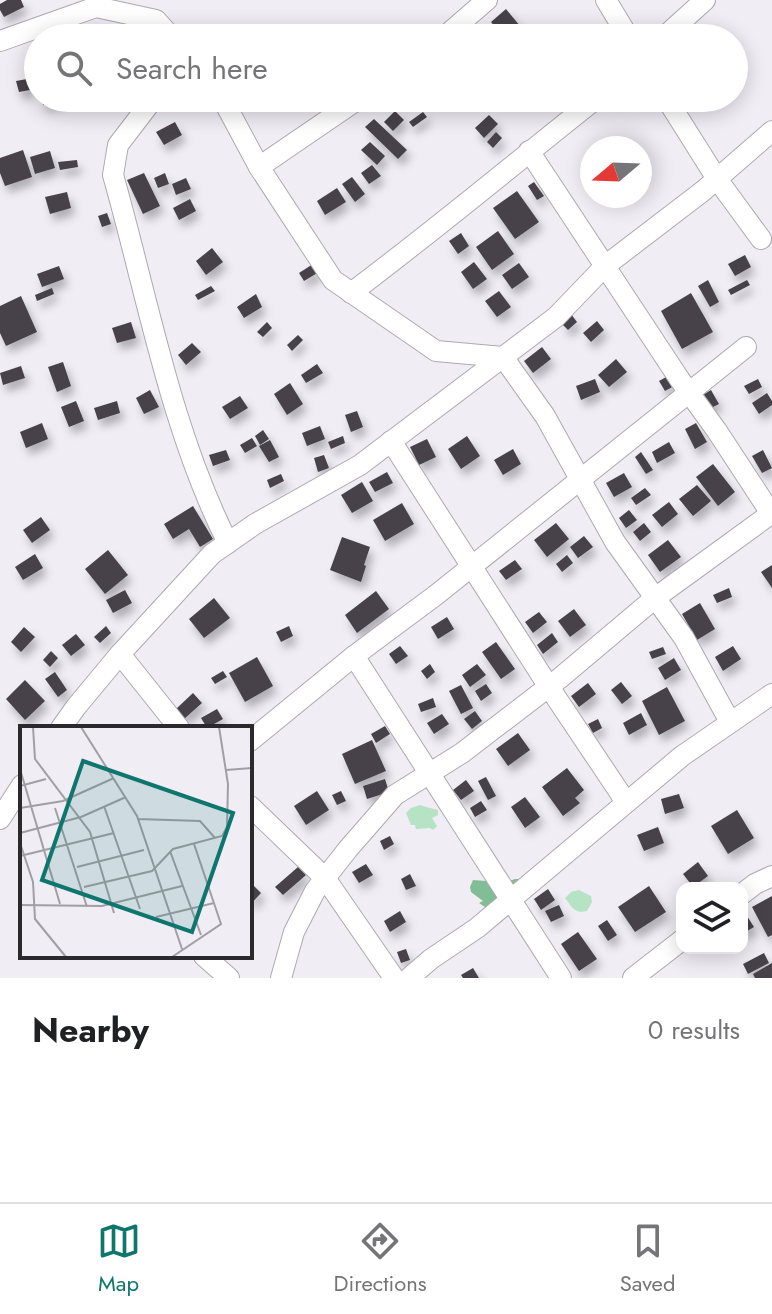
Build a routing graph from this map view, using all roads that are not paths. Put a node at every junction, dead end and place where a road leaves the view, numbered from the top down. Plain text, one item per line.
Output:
1 (487, 0) edge
2 (606, 0) edge
3 (705, 0) edge
4 (48, 24) edge
5 (160, 24) edge
6 (459, 24) edge
7 (621, 24) edge
8 (678, 24) edge
9 (24, 32) edge
10 (0, 41) edge
11 (143, 112) edge
12 (230, 112) edge
13 (340, 112) edge
14 (579, 112) edge
15 (675, 112) edge
16 (772, 131) edge
17 (529, 151) junction
18 (259, 167) junction
19 (717, 179) junction
20 (761, 239) dead end
21 (605, 266) junction
22 (351, 293) junction
23 (746, 347) dead end
24 (503, 357) junction
25 (689, 393) junction
26 (391, 441) junction
27 (580, 479) junction
28 (772, 514) edge
29 (228, 543) junction
30 (472, 566) junction
31 (655, 598) junction
32 (120, 654) junction
33 (354, 656) junction
34 (549, 687) junction
35 (772, 694) edge
36 (730, 722) junction
37 (62, 726) edge
38 (177, 726) edge
39 (252, 739) edge
40 (428, 774) junction
41 (20, 788) edge
42 (626, 802) junction
43 (252, 808) edge
44 (0, 819) edge
45 (772, 876) edge
46 (325, 878) junction
47 (748, 889) edge
48 (510, 900) junction
49 (676, 945) edge
50 (206, 958) edge
51 (229, 978) edge
52 (281, 978) edge
53 (394, 978) edge
54 (409, 978) edge
55 (561, 978) edge
56 (633, 978) edge

1 - 6 street
2 - 7 street
3 - 8 street
4 - 5 street
9 - 10 street
11 - 29 street
12 - 18 street
13 - 18 street
14 - 17 street
15 - 19 street
16 - 19 street
17 - 21 street
17 - 22 street
18 - 22 street
19 - 20 street
19 - 21 street
21 - 24 street
21 - 25 street
22 - 24 street
23 - 25 street
24 - 26 street
24 - 27 street
25 - 27 street
25 - 28 street
26 - 29 street
26 - 30 street
27 - 30 street
27 - 31 street
28 - 31 street
29 - 32 street
30 - 33 street
30 - 34 street
31 - 34 street
31 - 36 street
32 - 37 street
32 - 38 street
33 - 39 street
33 - 40 street
34 - 40 street
34 - 42 street
35 - 36 street
36 - 42 street
40 - 46 street
40 - 48 street
41 - 44 street
42 - 48 street
43 - 46 street
45 - 47 street
46 - 52 street
46 - 53 street
48 - 54 street
48 - 55 street
49 - 56 street
50 - 51 street

